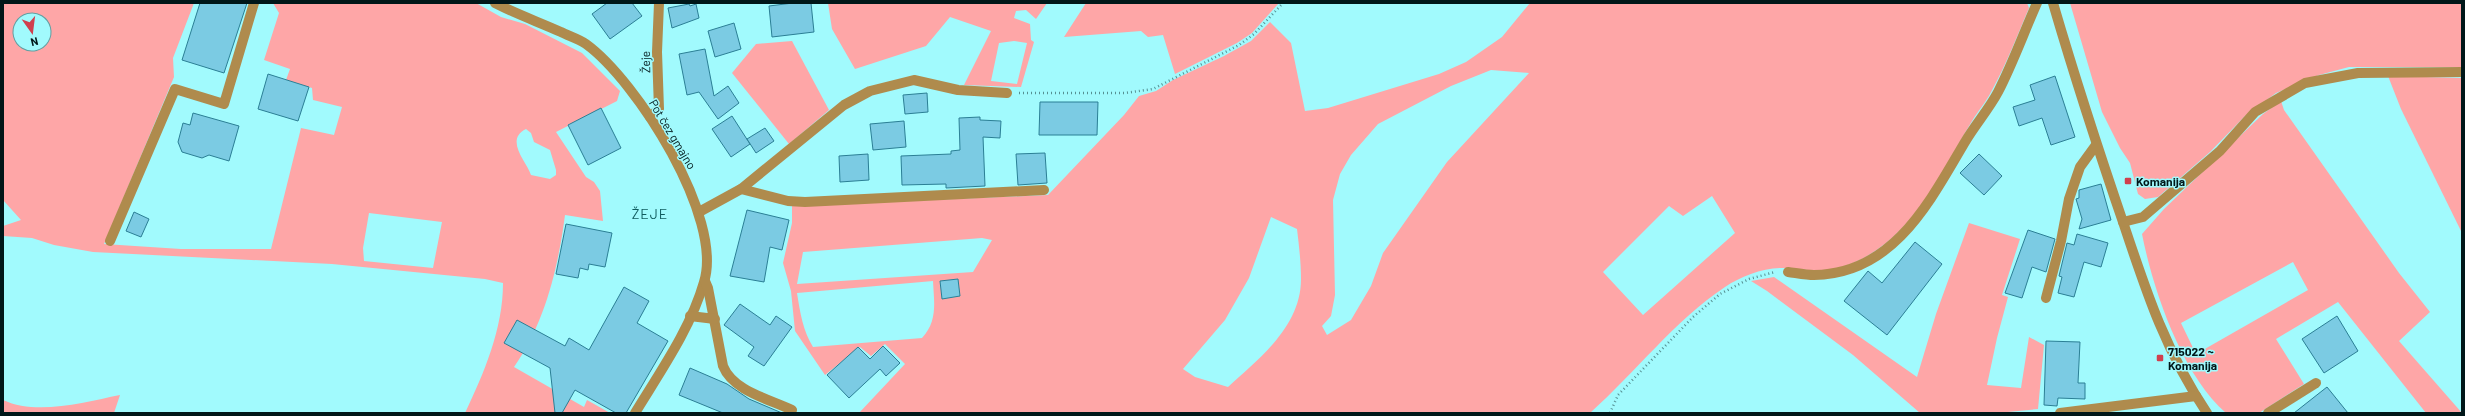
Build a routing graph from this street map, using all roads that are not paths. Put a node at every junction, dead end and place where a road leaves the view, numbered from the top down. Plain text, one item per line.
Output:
1 (254, 3) edge
2 (495, 3) edge
3 (659, 3) edge
4 (2038, 3) edge
5 (2053, 3) edge
6 (2462, 72) edge
7 (1006, 93) road end
8 (650, 117) junction
9 (2096, 145) junction
10 (741, 189) junction
11 (1044, 190) dead end
12 (699, 212) junction
13 (2123, 222) junction
14 (110, 241) dead end
15 (1788, 272) road end
16 (705, 281) junction
17 (2046, 298) dead end
18 (690, 316) junction
19 (715, 319) junction
20 (2316, 383) dead end
21 (2196, 396) junction
22 (792, 410) dead end
23 (635, 413) edge
24 (2060, 413) edge
25 (2207, 413) edge
26 (2268, 413) edge

1 - 14 street
2 - 8 street, Pot čez gmajno
3 - 8 street, Žeje
4 - 15 street
5 - 9 street
6 - 13 street
7 - 10 street
8 - 12 street, Pot čez gmajno
9 - 13 street
9 - 17 street
10 - 11 street
10 - 12 street
12 - 16 street, Pot čez gmajno
13 - 21 street
16 - 18 street, Pot čez gmajno
16 - 19 street
18 - 19 street
18 - 23 street, Pot čez gmajno
19 - 22 street
20 - 26 street
21 - 24 street
21 - 25 street

